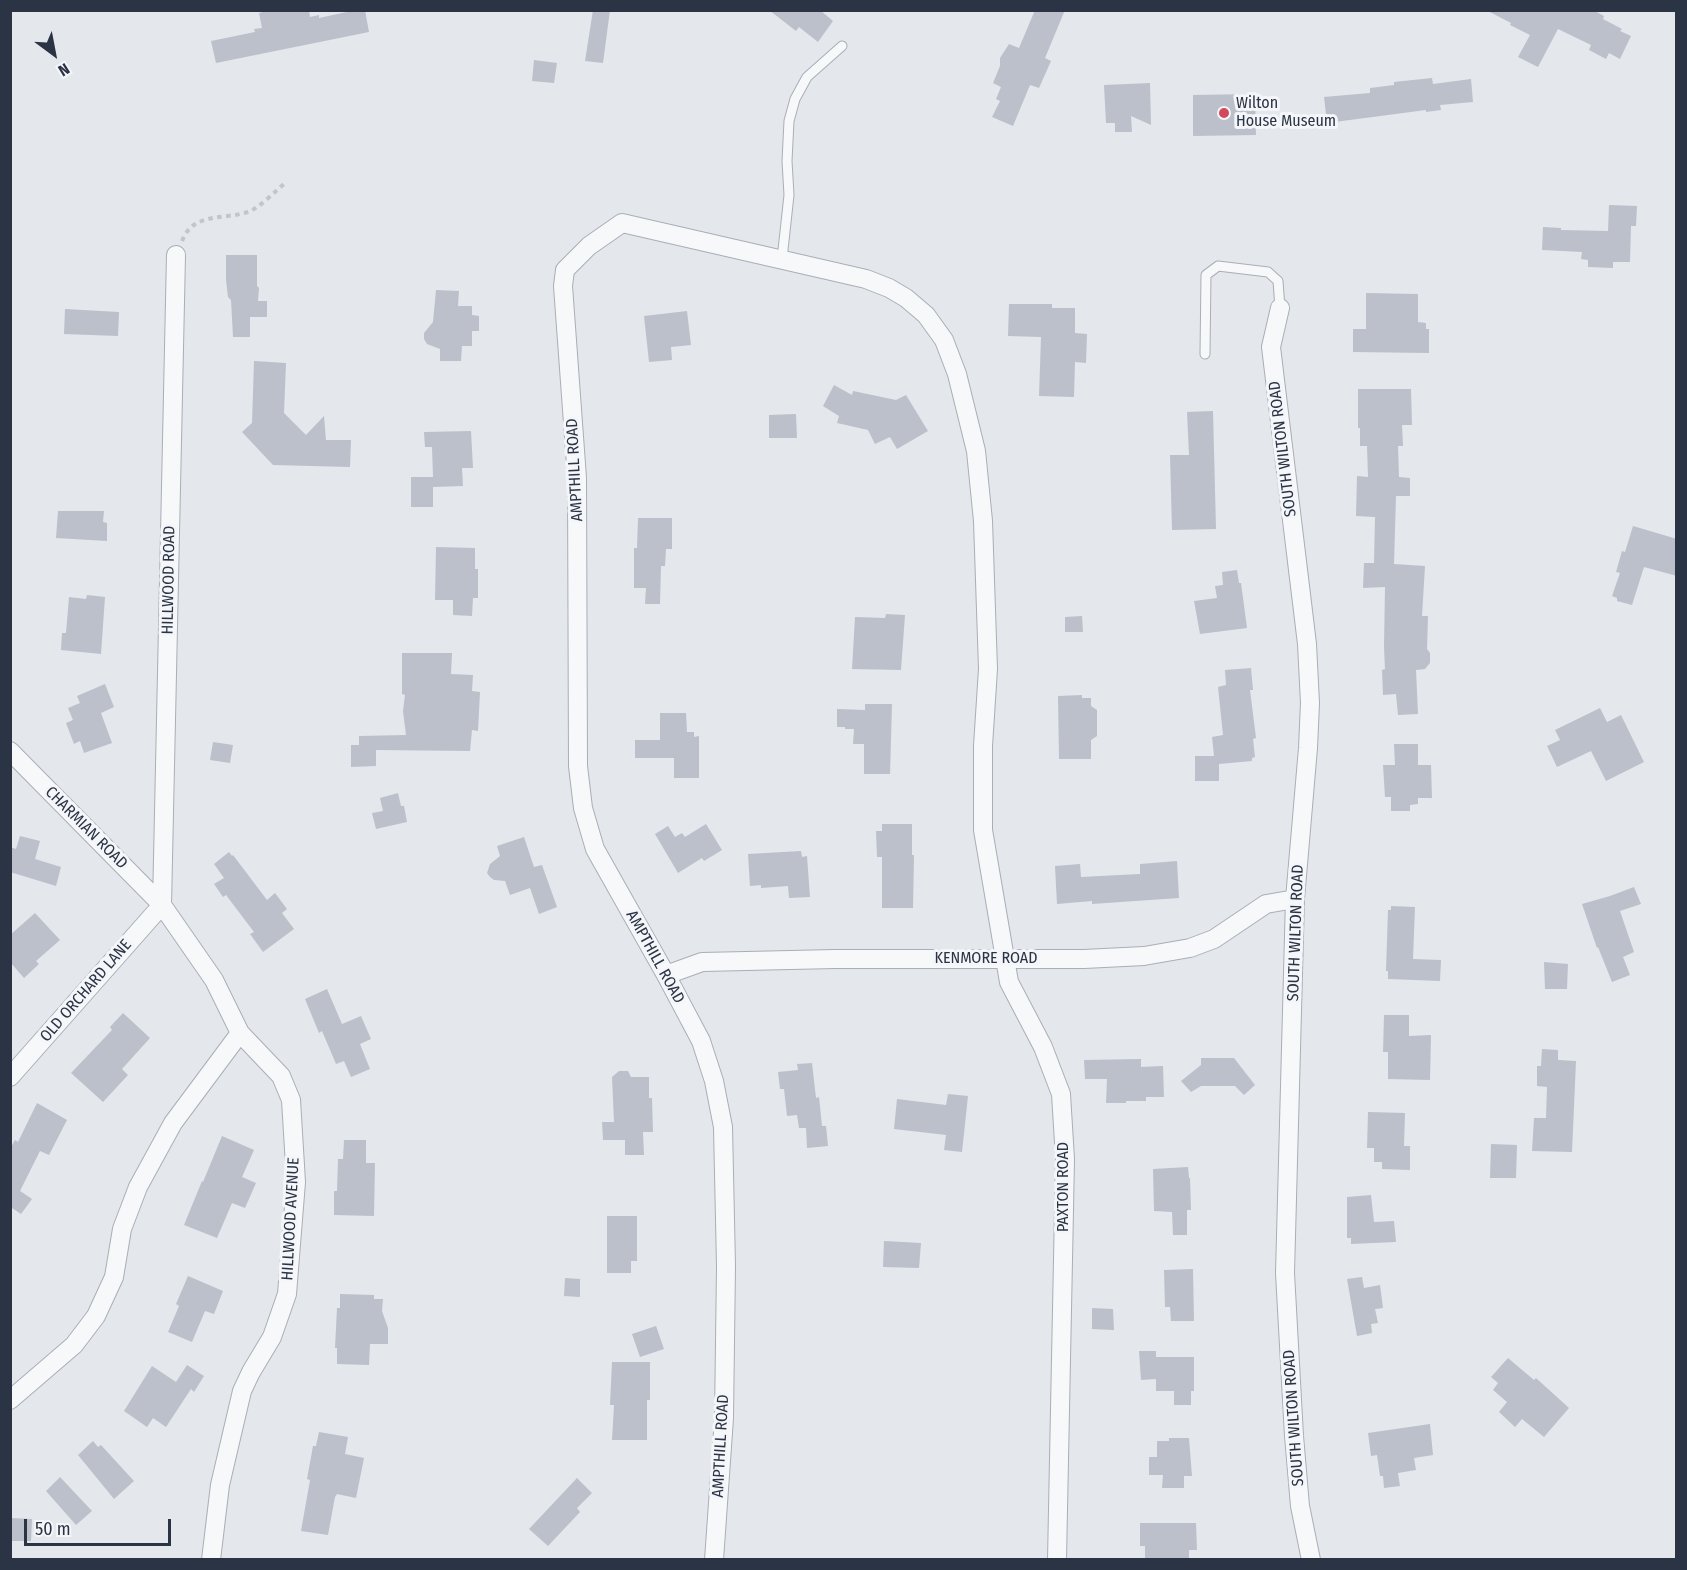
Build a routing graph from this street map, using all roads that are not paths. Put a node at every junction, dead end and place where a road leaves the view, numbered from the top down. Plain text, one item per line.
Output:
1 (842, 46) dead end
2 (176, 255) road end
3 (782, 260) junction
4 (1280, 308) joint
5 (1205, 354) dead end
6 (10, 752) edge
7 (983, 830) joint
8 (1295, 899) junction
9 (162, 905) junction
10 (1005, 959) junction
11 (666, 975) junction
12 (240, 1033) junction
13 (10, 1077) edge
14 (10, 1400) edge
15 (211, 1560) edge
16 (714, 1560) edge
17 (1057, 1560) edge
18 (1311, 1560) edge

1 - 3 lane
2 - 9 street, HILLWOOD ROAD
3 - 7 street, AMPTHILL ROAD
3 - 11 street, AMPTHILL ROAD
4 - 5 lane
4 - 8 street, SOUTH WILTON ROAD
6 - 9 street, CHARMIAN ROAD
7 - 10 street, PAXTON ROAD
8 - 10 street, KENMORE ROAD
8 - 18 street, SOUTH WILTON ROAD
9 - 12 street, HILLWOOD AVENUE
9 - 13 street, OLD ORCHARD LANE
10 - 11 street, KENMORE ROAD
10 - 17 street, PAXTON ROAD
11 - 16 street, AMPTHILL ROAD
12 - 14 street
12 - 15 street, HILLWOOD AVENUE

